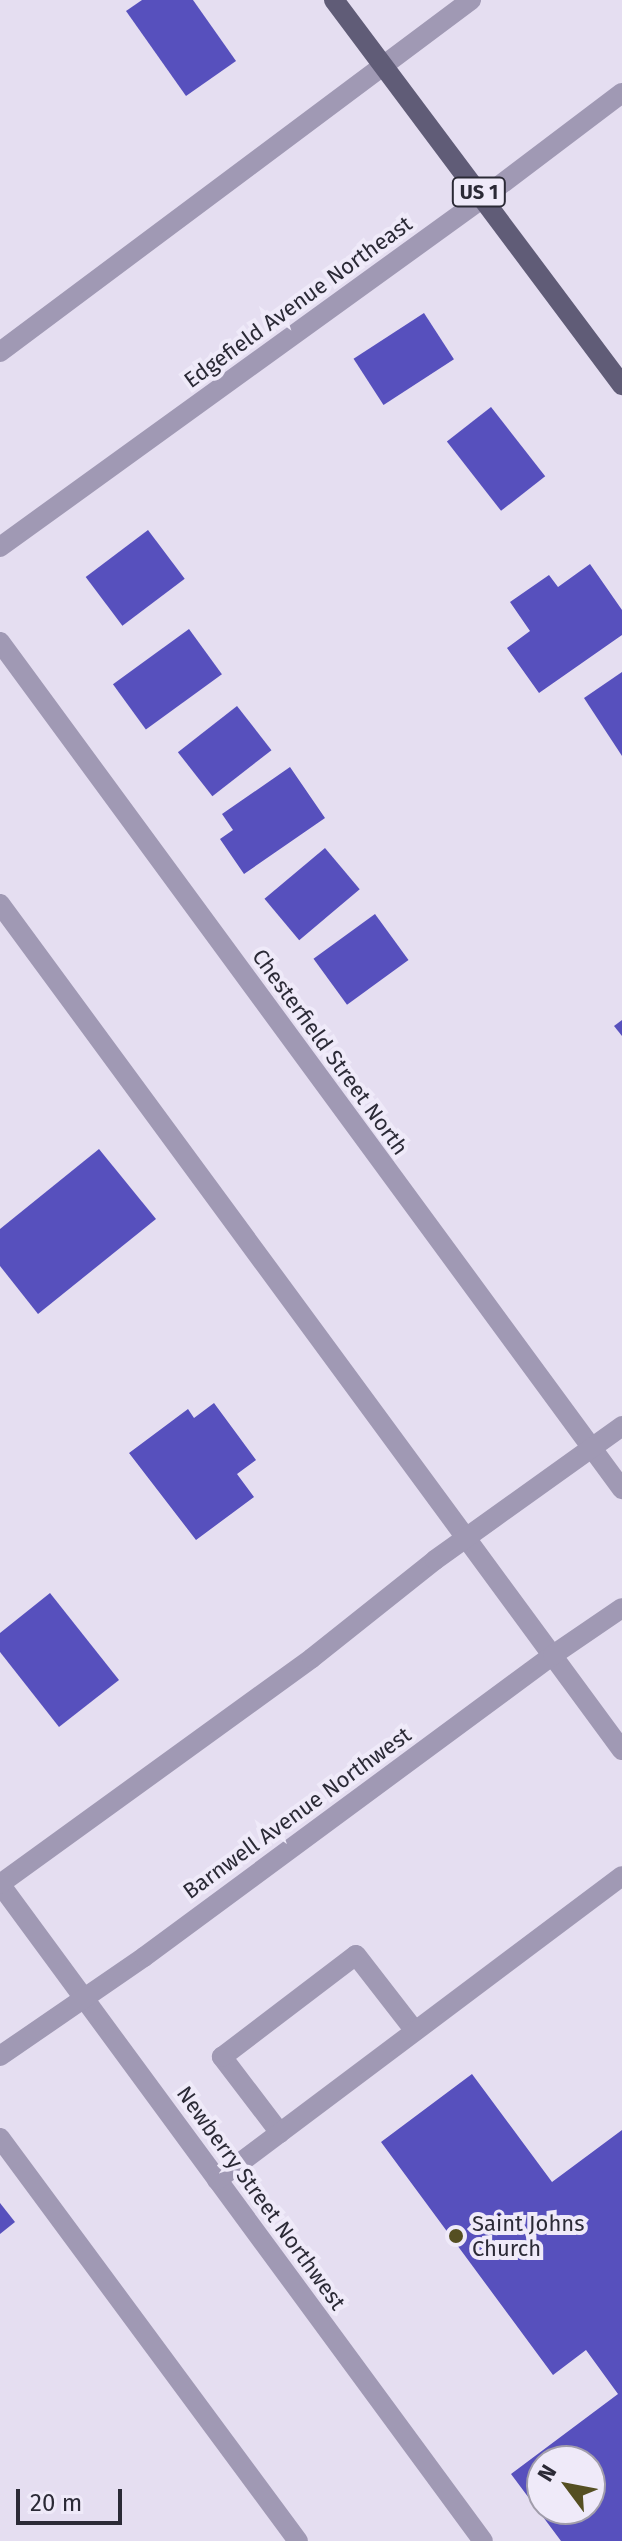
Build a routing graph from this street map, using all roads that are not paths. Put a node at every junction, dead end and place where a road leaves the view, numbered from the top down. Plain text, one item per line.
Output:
1 (334, 0) edge
2 (471, 0) edge
3 (382, 63) junction
4 (622, 93) edge
5 (483, 198) junction
6 (0, 352) edge
7 (622, 385) edge
8 (0, 547) edge
9 (0, 642) edge
10 (0, 904) edge
11 (622, 1426) edge
12 (593, 1447) junction
13 (622, 1489) edge
14 (466, 1538) junction
15 (622, 1608) edge
16 (553, 1655) junction
17 (622, 1750) edge
18 (622, 1876) edge
19 (0, 1884) edge
20 (84, 1998) junction
21 (415, 2031) junction
22 (0, 2056) edge
23 (280, 2133) junction
24 (0, 2138) edge
25 (217, 2180) junction
26 (298, 2541) edge
27 (483, 2541) edge

1 - 3 main road, US 1
2 - 3 street
3 - 5 main road, US 1
3 - 6 street
4 - 5 street, Edgefield Avenue Northeast
5 - 7 main road, US 1
5 - 8 street, Edgefield Avenue Northeast
9 - 12 street, Chesterfield Street North
10 - 14 street
11 - 12 street
12 - 13 street, Chesterfield Street North
12 - 14 street
14 - 16 street
14 - 19 street
15 - 16 street, Barnwell Avenue Northwest
16 - 17 street
16 - 20 street, Barnwell Avenue Northwest
18 - 21 street
19 - 20 street, Newberry Street Northwest
20 - 22 street, Barnwell Avenue Northwest
20 - 25 street, Newberry Street Northwest
21 - 23 street
21 - 23 street
23 - 25 street
24 - 26 street
25 - 27 street, Newberry Street Northwest

